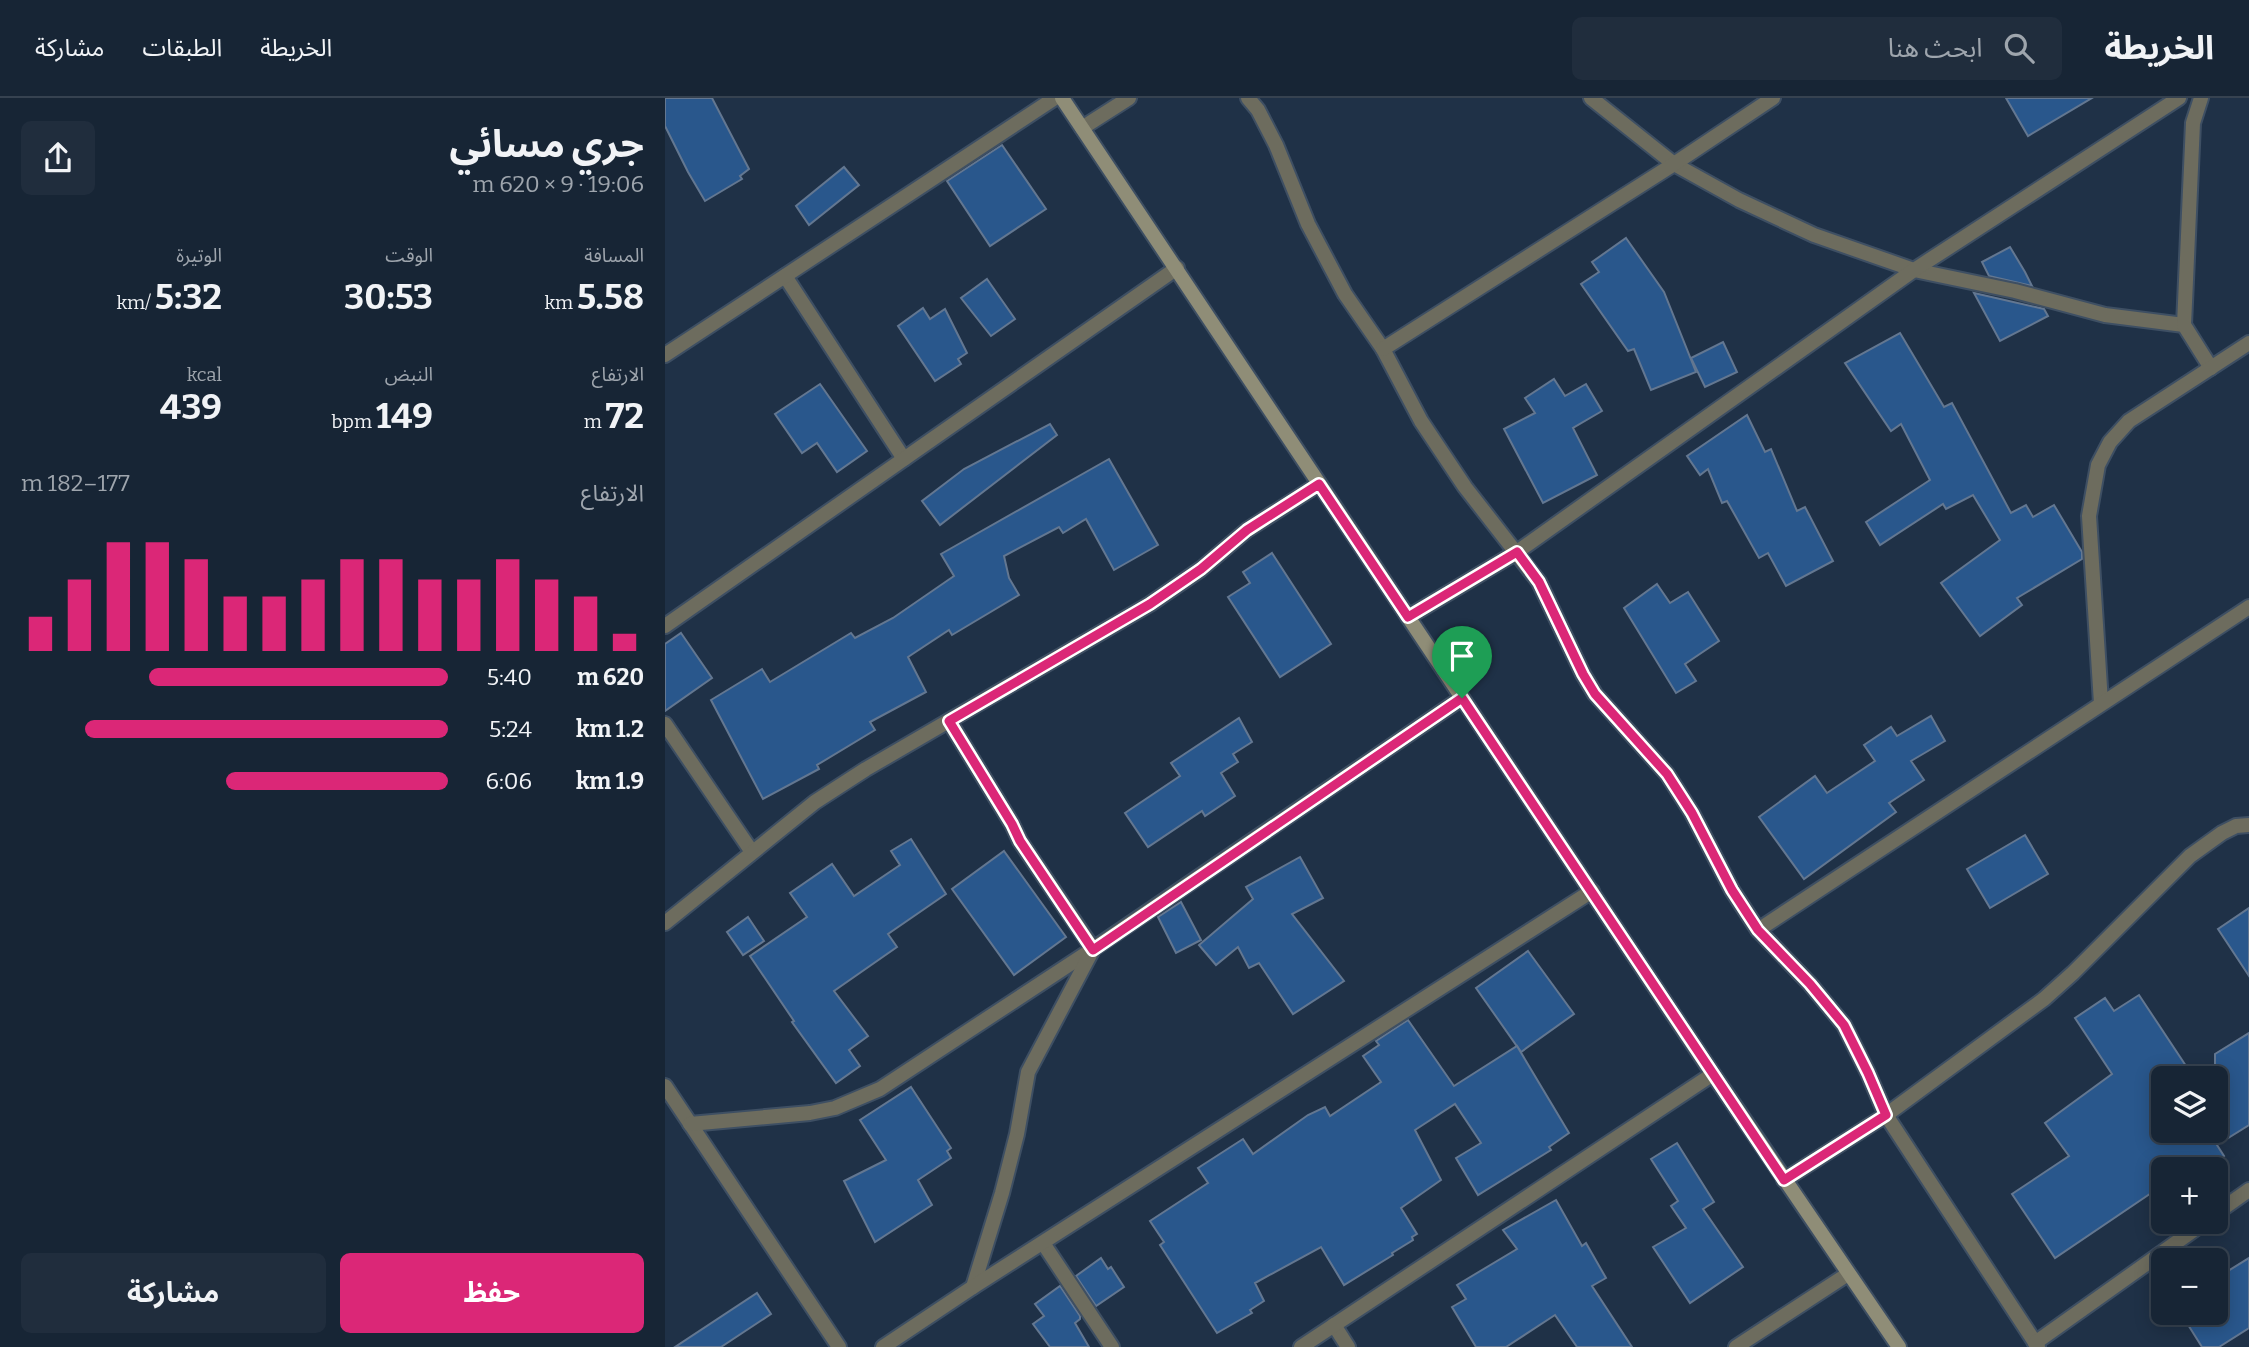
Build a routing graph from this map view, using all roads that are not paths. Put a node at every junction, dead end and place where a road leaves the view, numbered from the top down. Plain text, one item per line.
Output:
1 (1055, 98) edge
2 (1062, 98) edge
3 (1129, 98) edge
4 (1248, 98) edge
5 (1591, 98) edge
6 (1773, 98) edge
7 (2179, 98) edge
8 (2201, 98) edge
9 (1082, 128) junction
10 (1674, 164) junction
11 (1177, 268) junction
12 (1914, 270) junction
13 (785, 275) junction
14 (2184, 325) junction
15 (2249, 343) edge
16 (1383, 349) junction
17 (665, 355) edge
18 (2211, 368) junction
19 (904, 459) junction
20 (1319, 484) junction
21 (1517, 552) junction
22 (2249, 607) edge
23 (1408, 617) junction
24 (665, 626) edge
25 (1462, 698) junction
26 (2101, 703) junction
27 (949, 721) junction
28 (665, 724) edge
29 (2249, 825) edge
30 (752, 852) junction
31 (1592, 891) junction
32 (665, 923) edge
33 (1758, 930) junction
34 (1093, 950) junction
35 (1713, 1074) junction
36 (665, 1086) edge
37 (1886, 1115) junction
38 (690, 1124) junction
39 (1784, 1180) junction
40 (2249, 1190) edge
41 (2228, 1205) edge
42 (2189, 1234) edge
43 (1043, 1242) junction
44 (1848, 1274) junction
45 (973, 1287) junction
46 (1333, 1325) junction
47 (2036, 1345) edge
48 (839, 1347) edge
49 (883, 1347) edge
50 (1112, 1347) edge
51 (1301, 1347) edge
52 (1347, 1347) edge
53 (1736, 1347) edge
54 (1899, 1347) edge

1 - 13 street
2 - 9 street
3 - 9 street
4 - 16 street
5 - 10 street
6 - 10 street
7 - 12 street
8 - 14 street
9 - 11 street
10 - 12 street
10 - 16 street
11 - 19 street
11 - 20 street
12 - 14 street
12 - 21 street
13 - 17 street
13 - 19 street
14 - 18 street
15 - 18 street
16 - 21 street
18 - 26 street
19 - 24 street
20 - 23 street
20 - 27 street
21 - 23 street
21 - 33 street
22 - 26 street
23 - 25 street
25 - 31 street
25 - 34 street
26 - 33 street
27 - 30 street
27 - 34 street
28 - 30 street
29 - 37 street
30 - 32 street
31 - 35 street
31 - 43 street
33 - 37 street
34 - 38 street
34 - 45 street
35 - 39 street
35 - 46 street
36 - 38 street
37 - 39 street
37 - 47 street
38 - 48 street
39 - 44 street
40 - 41 street
42 - 47 street
43 - 45 street
43 - 50 street
44 - 53 street
44 - 54 street
45 - 49 street
46 - 51 street
46 - 52 street

